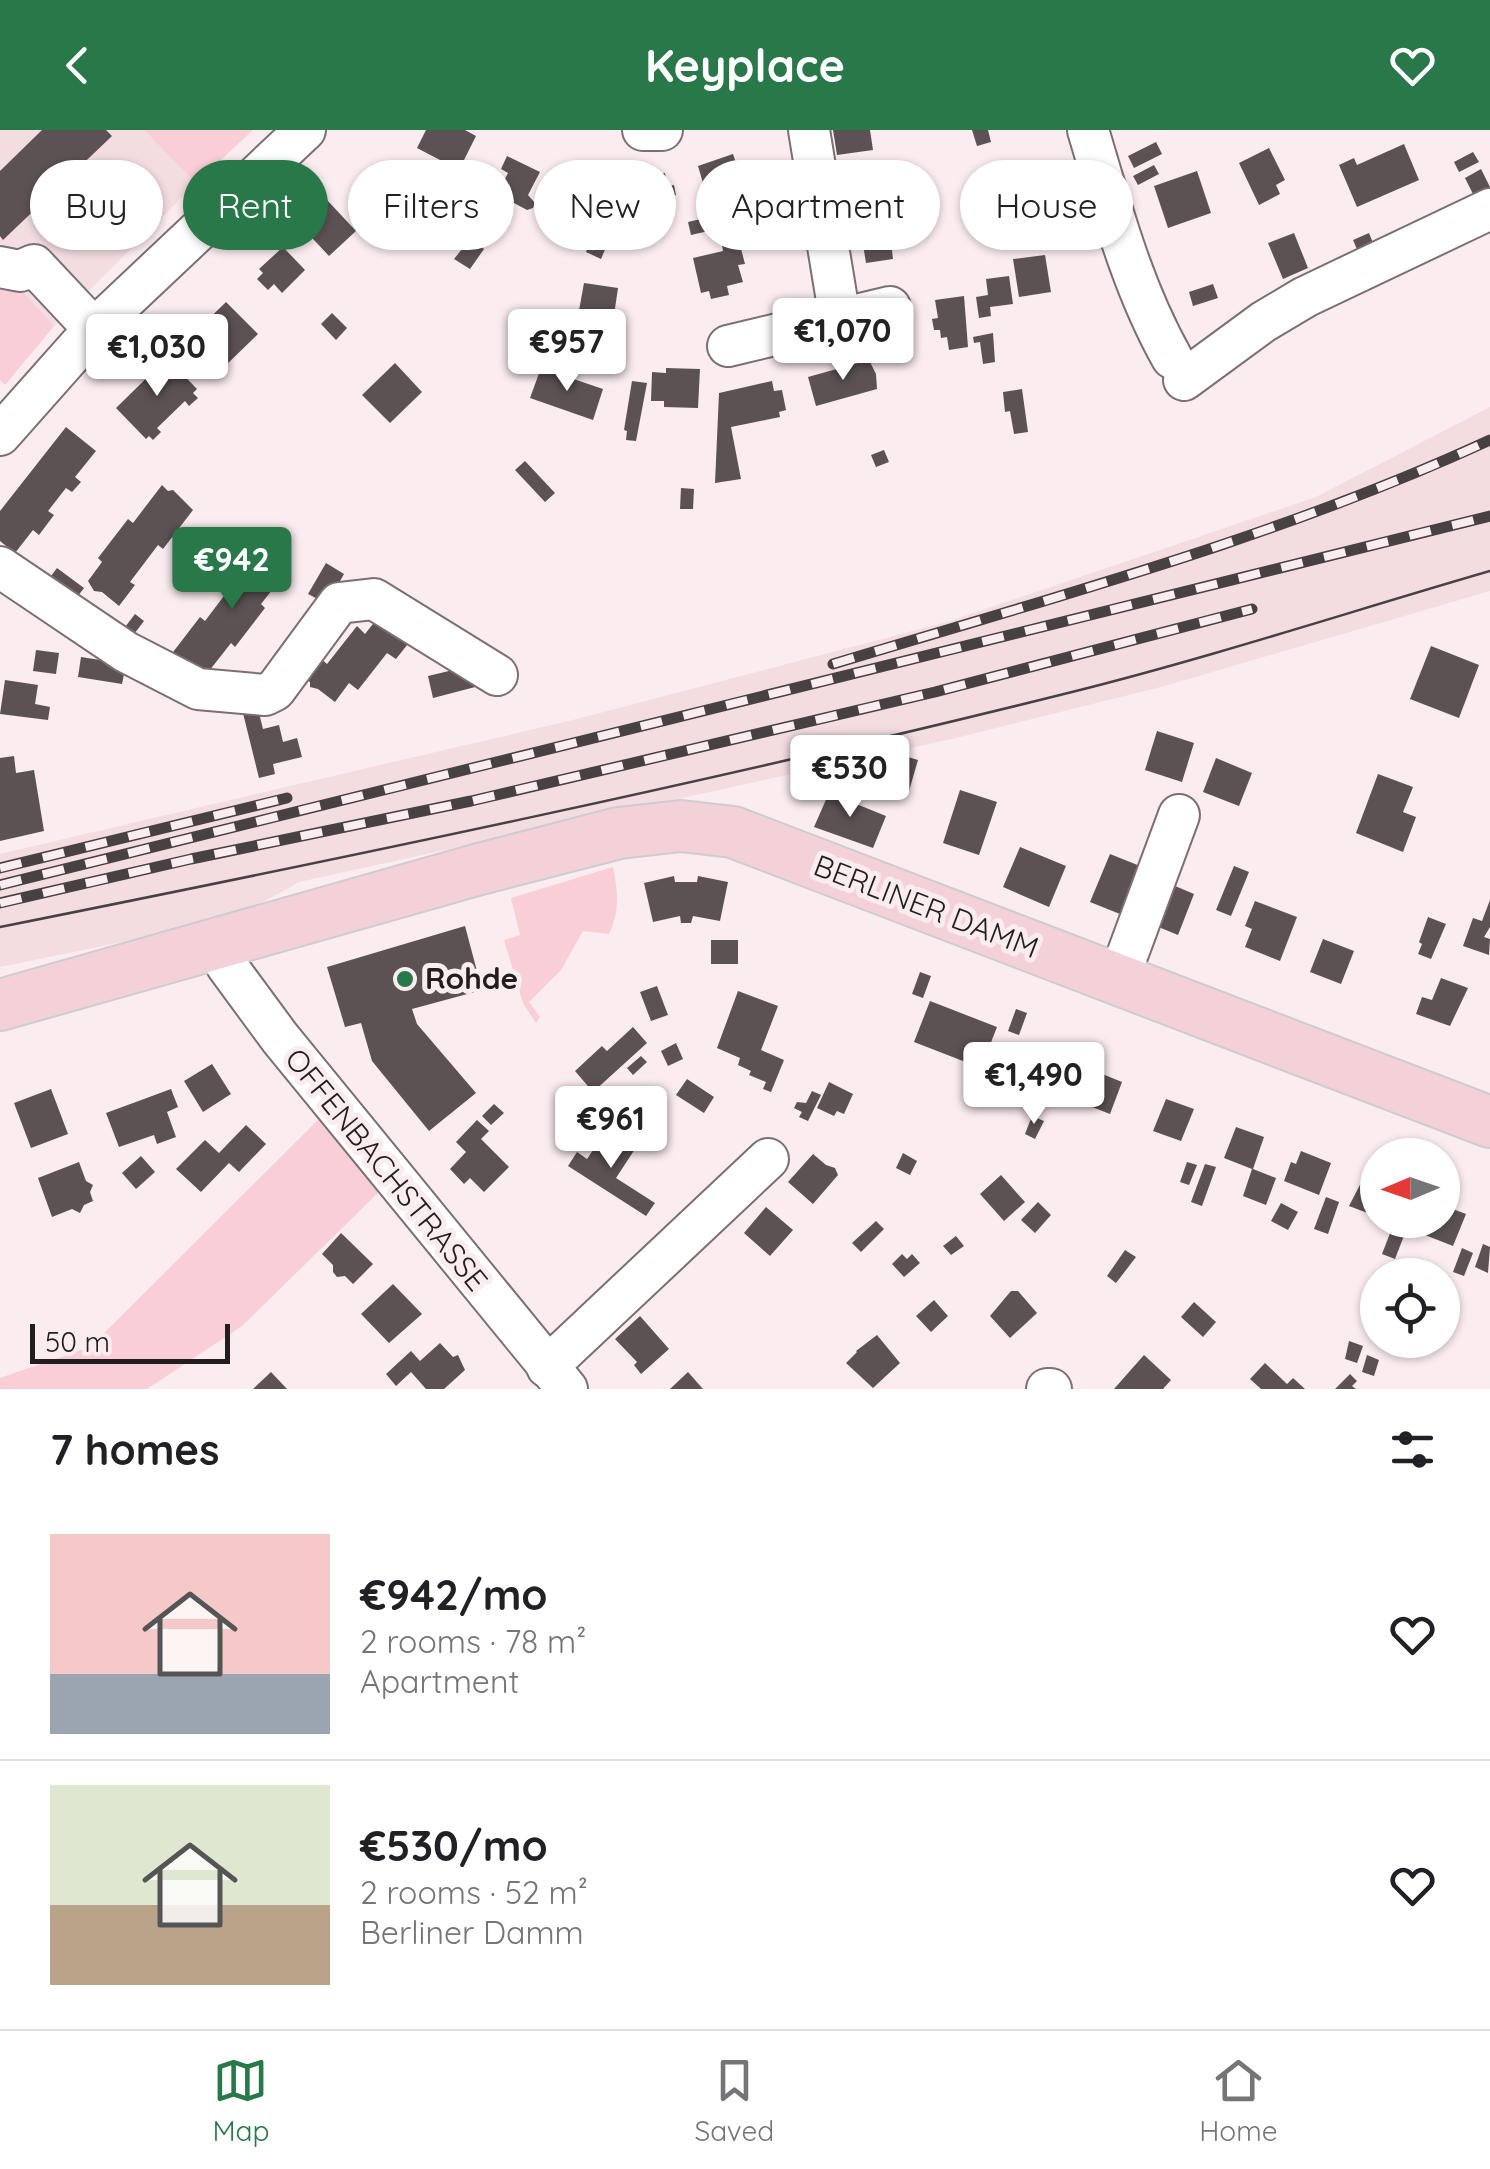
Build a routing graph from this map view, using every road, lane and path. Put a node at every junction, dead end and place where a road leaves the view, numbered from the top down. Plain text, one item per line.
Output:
1 (305, 130) edge
2 (643, 130) edge
3 (662, 130) edge
4 (809, 130) edge
5 (1088, 130) edge
6 (1490, 209) edge
7 (17, 266) edge
8 (890, 307) dead end
9 (840, 319) junction
10 (94, 329) junction
11 (728, 346) dead end
12 (0, 436) edge
13 (0, 566) edge
14 (497, 674) dead end
15 (1179, 814) dead end
16 (216, 944) junction
17 (1118, 980) junction
18 (0, 1005) edge
19 (1490, 1122) edge
20 (768, 1159) dead end
21 (557, 1378) edge

1 - 10 street
2 - 3 street
4 - 9 street
5 - 6 street
7 - 10 street
8 - 9 street
9 - 11 street
10 - 12 street
13 - 14 street
15 - 17 street
16 - 17 main road, BERLINER DAMM
16 - 18 main road, BERLINER DAMM
16 - 21 street, OFFENBACHSTRASSE
17 - 19 main road, BERLINER DAMM
20 - 21 street

